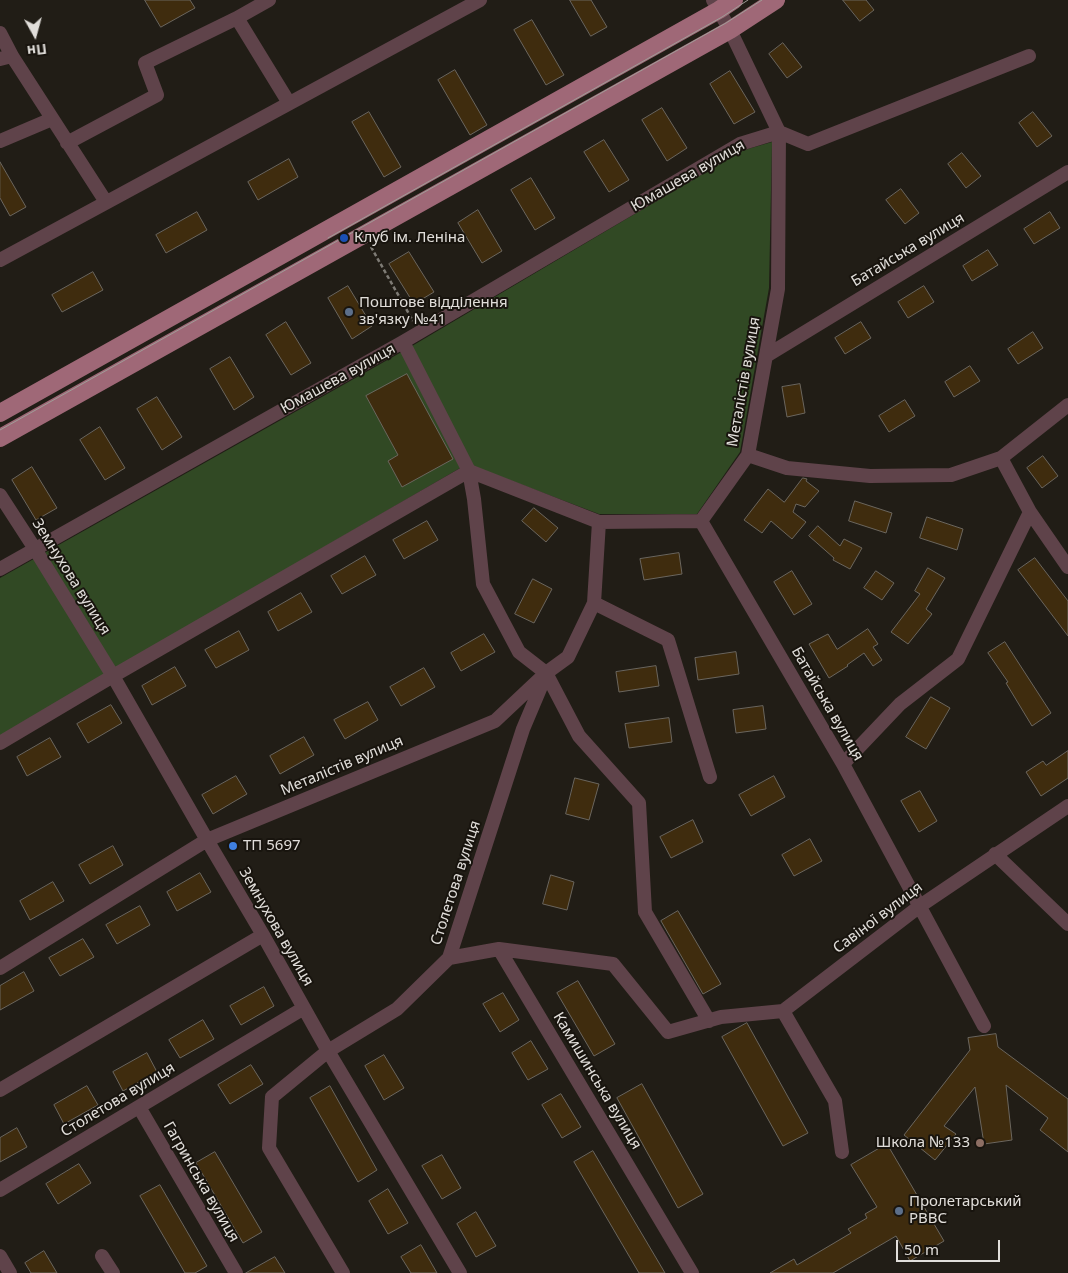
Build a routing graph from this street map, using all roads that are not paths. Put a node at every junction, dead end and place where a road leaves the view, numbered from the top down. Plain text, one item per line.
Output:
1 (269, 0) edge
2 (480, 0) edge
3 (734, 0) edge
4 (776, 0) edge
5 (716, 5) edge
6 (237, 18) junction
7 (730, 30) junction
8 (0, 33) edge
9 (1029, 56) dead end
10 (6, 58) edge
11 (289, 103) junction
12 (52, 119) junction
13 (779, 132) junction
14 (0, 141) edge
15 (68, 143) junction
16 (1068, 172) edge
17 (106, 202) junction
18 (0, 260) edge
19 (404, 342) junction
20 (766, 356) junction
21 (1068, 405) edge
22 (0, 413) edge
23 (0, 438) edge
24 (748, 455) junction
25 (1001, 458) junction
26 (469, 471) junction
27 (0, 495) edge
28 (1030, 512) junction
29 (701, 521) junction
30 (599, 522) junction
31 (35, 549) junction
32 (1068, 567) edge
33 (0, 569) edge
34 (594, 603) junction
35 (546, 674) junction
36 (112, 676) junction
37 (0, 743) edge
38 (843, 764) junction
39 (710, 777) dead end
40 (1068, 806) edge
41 (207, 840) junction
42 (995, 854) junction
43 (920, 906) junction
44 (1068, 924) edge
45 (263, 935) junction
46 (499, 949) junction
47 (449, 958) junction
48 (0, 968) edge
49 (304, 1008) junction
50 (783, 1011) junction
51 (709, 1020) junction
52 (984, 1026) dead end
53 (328, 1051) junction
54 (0, 1090) edge
55 (139, 1107) junction
56 (842, 1152) dead end
57 (0, 1190) edge
58 (0, 1256) edge
59 (102, 1256) dead end
60 (10, 1273) edge
61 (113, 1273) edge
62 (236, 1273) edge
63 (343, 1273) edge
64 (460, 1273) edge
65 (692, 1273) edge

1 - 6 street
2 - 11 street
3 - 5 main road
4 - 7 main road
5 - 7 street
5 - 22 main road
6 - 11 street
6 - 15 street
7 - 13 street
7 - 23 main road
8 - 10 street
9 - 13 street
10 - 12 street
11 - 17 street
12 - 14 street
12 - 15 street
13 - 19 street, Юмашева вулиця
13 - 20 street, Металістів вулиця
15 - 17 street
16 - 20 street, Батайська вулиця
17 - 18 street
19 - 26 street
19 - 31 street, Юмашева вулиця
20 - 24 street, Металістів вулиця
21 - 25 street
24 - 25 street
24 - 29 street, Металістів вулиця
25 - 28 street
26 - 30 street
26 - 35 street
26 - 36 street
27 - 31 street, Земнухова вулиця
28 - 32 street
28 - 38 street
29 - 30 street
29 - 38 street, Батайська вулиця
30 - 34 street, Металістів вулиця
31 - 33 street, Юмашева вулиця
31 - 36 street, Земнухова вулиця
34 - 35 street, Металістів вулиця
34 - 39 street
35 - 41 street, Металістів вулиця
35 - 47 street, Столетова вулиця
35 - 51 street
36 - 37 street
36 - 41 street, Земнухова вулиця
38 - 43 street, Батайська вулиця
40 - 42 street, Савіної вулиця
41 - 45 street, Земнухова вулиця
41 - 48 street, Металістів вулиця
42 - 43 street, Савіної вулиця
42 - 44 street
43 - 50 street, Савіної вулиця
43 - 52 street, Батайська вулиця
45 - 49 street, Земнухова вулиця
45 - 54 street
46 - 47 street
46 - 51 street
46 - 65 street, Камишинська вулиця
47 - 53 street, Столетова вулиця
49 - 53 street, Земнухова вулиця
49 - 55 street, Столетова вулиця
50 - 51 street
50 - 56 street
53 - 63 street, Столетова вулиця
53 - 64 street, Земнухова вулиця
55 - 57 street, Столетова вулиця
55 - 62 street, Гагринська вулиця
58 - 60 street
59 - 61 street

